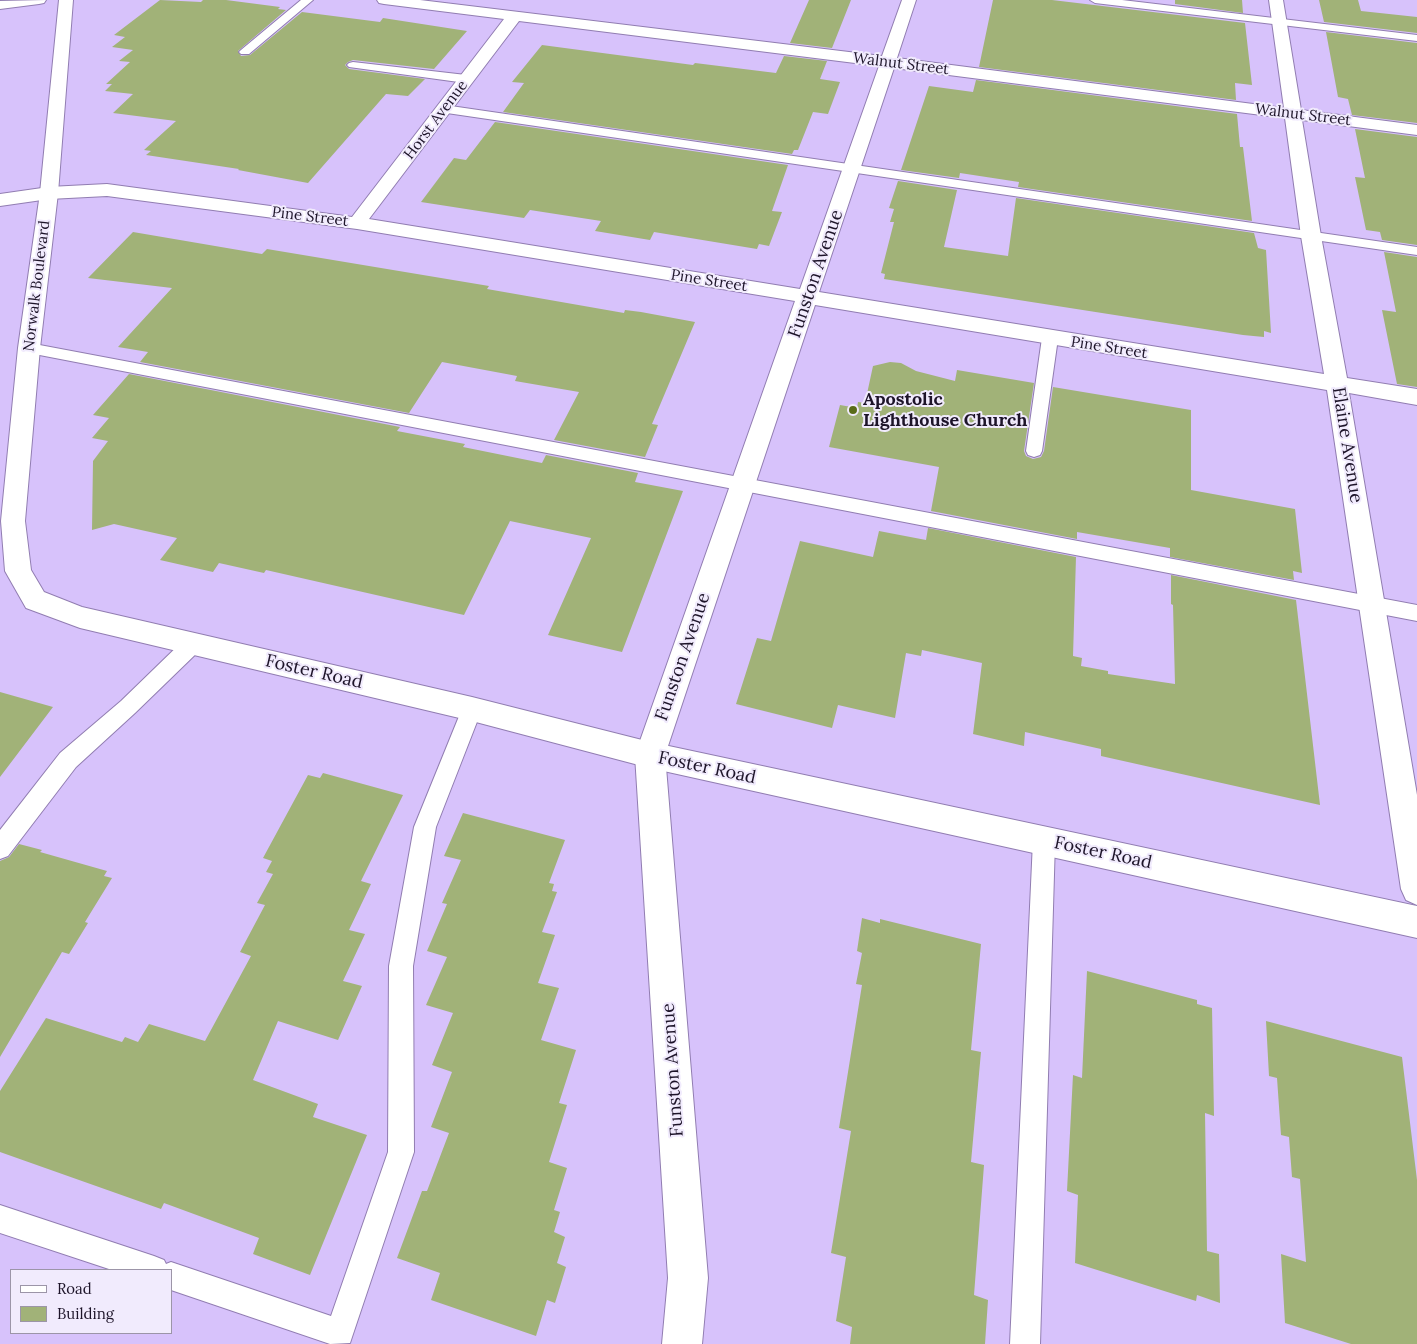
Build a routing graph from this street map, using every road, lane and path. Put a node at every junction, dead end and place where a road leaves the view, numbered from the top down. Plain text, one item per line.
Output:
1 (39, 0) edge
2 (66, 0) edge
3 (308, 0) edge
4 (384, 0) edge
5 (909, 0) edge
6 (1095, 0) edge
7 (1276, 0) edge
8 (0, 5) edge
9 (514, 16) junction
10 (1279, 23) junction
11 (1417, 38) edge
12 (245, 52) dead end
13 (888, 62) junction
14 (353, 66) dead end
15 (466, 79) junction
16 (444, 109) junction
17 (1293, 114) junction
18 (1417, 130) edge
19 (852, 169) junction
20 (49, 193) junction
21 (0, 200) edge
22 (357, 223) junction
23 (1312, 236) junction
24 (1417, 251) edge
25 (809, 298) junction
26 (1050, 338) junction
27 (30, 348) junction
28 (1337, 386) junction
29 (1417, 398) edge
30 (1034, 451) dead end
31 (743, 484) junction
32 (18, 572) joint
33 (1372, 605) junction
34 (1417, 614) edge
35 (192, 644) junction
36 (472, 709) junction
37 (650, 756) junction
38 (1044, 840) junction
39 (0, 848) edge
40 (1417, 889) edge
41 (1417, 922) edge
42 (0, 1219) edge
43 (151, 1269) edge
44 (172, 1276) edge
45 (682, 1344) edge
46 (1025, 1344) edge

1 - 8 street
2 - 20 street, Norwalk Boulevard
3 - 12 lane
4 - 9 street, Walnut Street
5 - 13 street, Funston Avenue
6 - 10 lane
7 - 10 street, Elaine Avenue
9 - 13 street, Walnut Street
9 - 15 street, Horst Avenue
10 - 11 lane
10 - 17 street, Elaine Avenue
13 - 17 street, Walnut Street
13 - 19 street, Funston Avenue
14 - 15 lane
15 - 16 street, Horst Avenue
16 - 19 lane
16 - 22 street, Horst Avenue
17 - 18 street, Walnut Street
17 - 23 street, Elaine Avenue
19 - 23 lane
19 - 25 street, Funston Avenue
20 - 21 street, Pine Street
20 - 22 street, Pine Street
20 - 27 street, Norwalk Boulevard
22 - 25 street, Pine Street
23 - 24 lane
23 - 28 street, Elaine Avenue
25 - 26 street, Pine Street
25 - 31 street, Funston Avenue
26 - 28 street, Pine Street
26 - 30 lane
27 - 31 lane
27 - 32 street, Norwalk Boulevard
28 - 29 street, Pine Street
28 - 33 street, Elaine Avenue
31 - 33 lane
31 - 37 street, Funston Avenue
32 - 35 street, Foster Road
33 - 34 lane
33 - 40 street, Elaine Avenue
35 - 36 street, Foster Road
35 - 39 lane
36 - 37 street, Foster Road
36 - 44 lane
37 - 38 street, Foster Road
37 - 45 street, Funston Avenue
38 - 41 street, Foster Road
38 - 46 lane
42 - 43 lane

